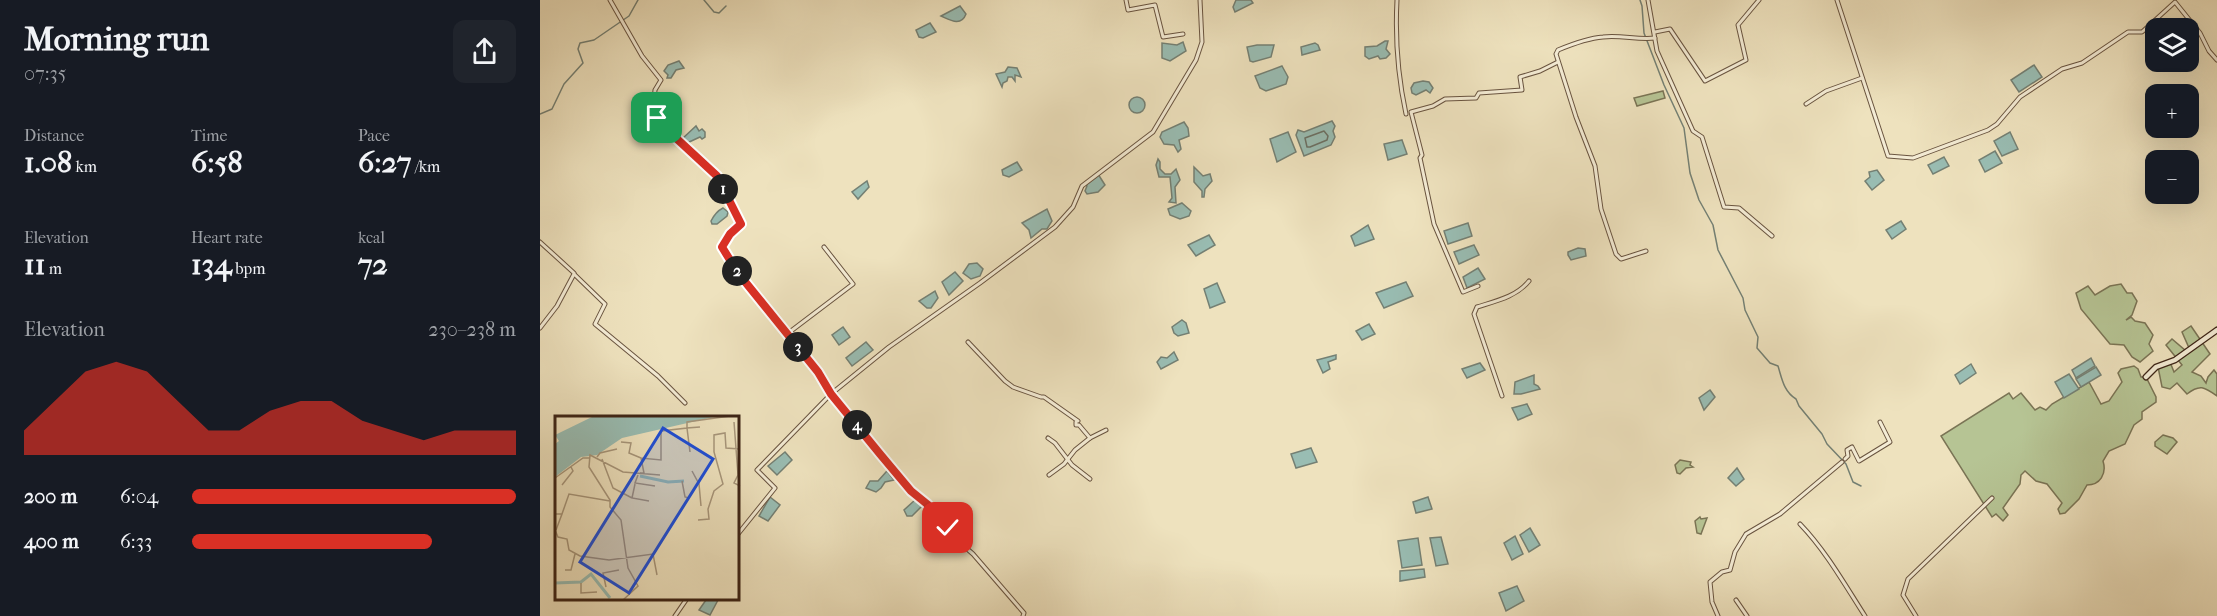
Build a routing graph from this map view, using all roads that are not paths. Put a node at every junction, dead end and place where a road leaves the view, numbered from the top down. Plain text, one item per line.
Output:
1 (610, 0) edge
2 (1126, 0) edge
3 (1200, 0) edge
4 (1397, 0) edge
5 (1648, 0) edge
6 (1759, 0) edge
7 (1837, 0) edge
8 (1655, 32) junction
9 (1183, 34) dead end
10 (1656, 38) junction
11 (2217, 60) edge
12 (1558, 62) junction
13 (1862, 78) junction
14 (1806, 104) dead end
15 (1407, 114) dead end
16 (1772, 236) dead end
17 (540, 242) edge
18 (824, 247) dead end
19 (1646, 251) dead end
20 (574, 274) junction
21 (1529, 281) dead end
22 (1478, 286) dead end
23 (540, 328) edge
24 (2217, 330) edge
25 (787, 334) junction
26 (968, 342) dead end
27 (2146, 377) dead end
28 (831, 394) junction
29 (1502, 396) dead end
30 (685, 403) dead end
31 (1880, 422) dead end
32 (1106, 430) dead end
33 (1048, 438) dead end
34 (1090, 438) junction
35 (1069, 458) junction
36 (1049, 475) dead end
37 (1090, 479) dead end
38 (1992, 498) dead end
39 (1800, 524) dead end
40 (740, 532) edge
41 (1736, 600) dead end
42 (685, 601) edge
43 (675, 616) edge
44 (1023, 616) edge
45 (1718, 616) edge
46 (1747, 616) edge
47 (1866, 616) edge
48 (1916, 616) edge

1 - 25 street
2 - 9 street
3 - 28 street
4 - 15 street
5 - 8 street
6 - 8 street
7 - 13 street
8 - 10 street
10 - 12 street
10 - 16 street
11 - 13 street
12 - 19 street
12 - 22 street
13 - 14 street
17 - 20 street
18 - 25 street
20 - 23 street
20 - 30 street
21 - 29 street
24 - 27 street
25 - 28 street
26 - 34 street
28 - 40 street
28 - 44 street
31 - 45 street
32 - 34 street
33 - 35 street
34 - 35 street
35 - 36 street
35 - 37 street
38 - 48 street
39 - 47 street
41 - 46 street
42 - 43 street

